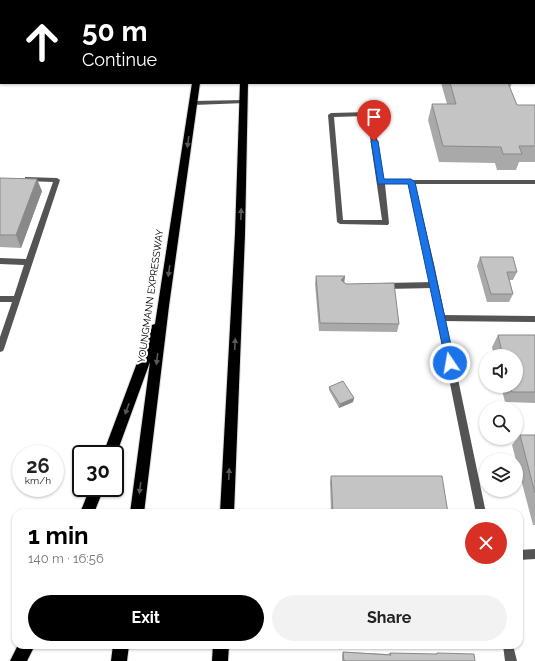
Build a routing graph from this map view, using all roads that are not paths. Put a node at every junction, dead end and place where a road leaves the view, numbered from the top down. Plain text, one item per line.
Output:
1 (196, 84) edge
2 (244, 84) edge
3 (244, 102) junction
4 (193, 103) junction
5 (21, 179) edge
6 (381, 182) junction
7 (411, 182) junction
8 (535, 182) edge
9 (0, 261) edge
10 (29, 262) junction
11 (434, 285) junction
12 (375, 287) edge
13 (0, 299) edge
14 (17, 299) junction
15 (163, 306) junction
16 (441, 318) junction
17 (535, 319) edge
18 (0, 350) edge
19 (113, 445) edge
20 (93, 497) edge
21 (89, 509) edge
22 (138, 509) edge
23 (227, 509) edge
24 (480, 509) edge
25 (535, 554) edge
26 (523, 555) edge
27 (25, 649) edge
28 (120, 649) edge
29 (221, 649) edge
30 (509, 649) edge
31 (18, 661) edge
32 (119, 661) edge
33 (220, 661) edge
34 (511, 661) edge

1 - 4 highway, YOUNGMANN EXPRESSWAY
2 - 3 highway
3 - 4 street
23 -> 3 highway
4 -> 15 highway, YOUNGMANN EXPRESSWAY
5 - 10 street
6 - 6 street
6 - 7 street
7 - 8 street
7 - 11 street
9 - 10 street
10 - 14 street
11 - 12 street
11 - 16 street
13 - 14 street
14 - 18 street
15 -> 19 highway
15 -> 22 highway, YOUNGMANN EXPRESSWAY
16 - 17 street
16 - 24 street
20 - 21 highway
25 - 26 street
27 - 31 highway
28 - 32 highway
29 - 33 highway
30 - 34 street

